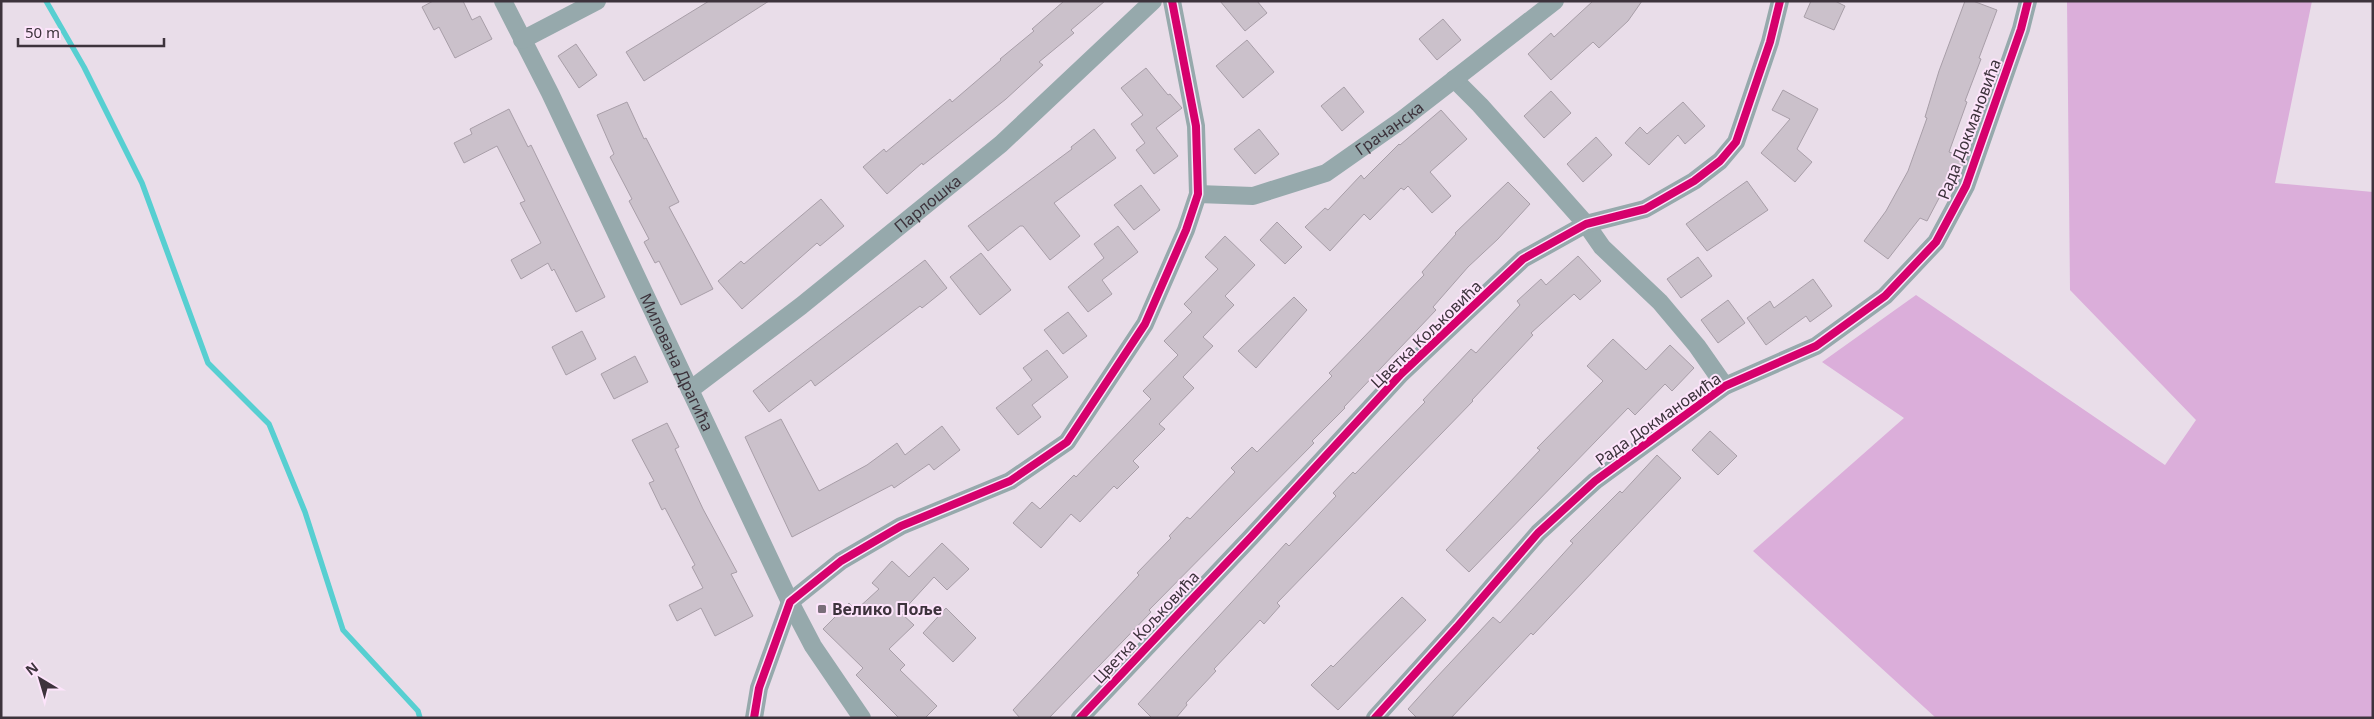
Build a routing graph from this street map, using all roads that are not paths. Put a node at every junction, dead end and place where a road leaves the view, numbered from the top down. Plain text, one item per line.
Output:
1 (503, 1) edge
2 (597, 1) edge
3 (1153, 1) edge
4 (1172, 1) edge
5 (1555, 1) edge
6 (1780, 1) edge
7 (2028, 1) edge
8 (522, 40) junction
9 (1454, 79) junction
10 (1198, 194) junction
11 (1586, 224) junction
12 (1725, 386) junction
13 (690, 390) junction
14 (790, 602) junction
15 (754, 718) edge
16 (862, 718) edge
17 (1080, 718) edge
18 (1375, 718) edge

1 - 8 street, Милована Драгића
2 - 8 street
3 - 13 street, Парлошка
4 - 10 street
5 - 9 street, Грачанска
6 - 11 street, Цветка Кољковића
7 - 12 street, Рада Докмановића
8 - 13 street, Милована Драгића
9 - 10 street, Грачанска
9 - 11 street
10 - 14 street
11 - 12 street
11 - 17 street, Цветка Кољковића
12 - 18 street, Рада Докмановића
13 - 14 street, Милована Драгића
14 - 15 street
14 - 16 street, Милована Драгића

